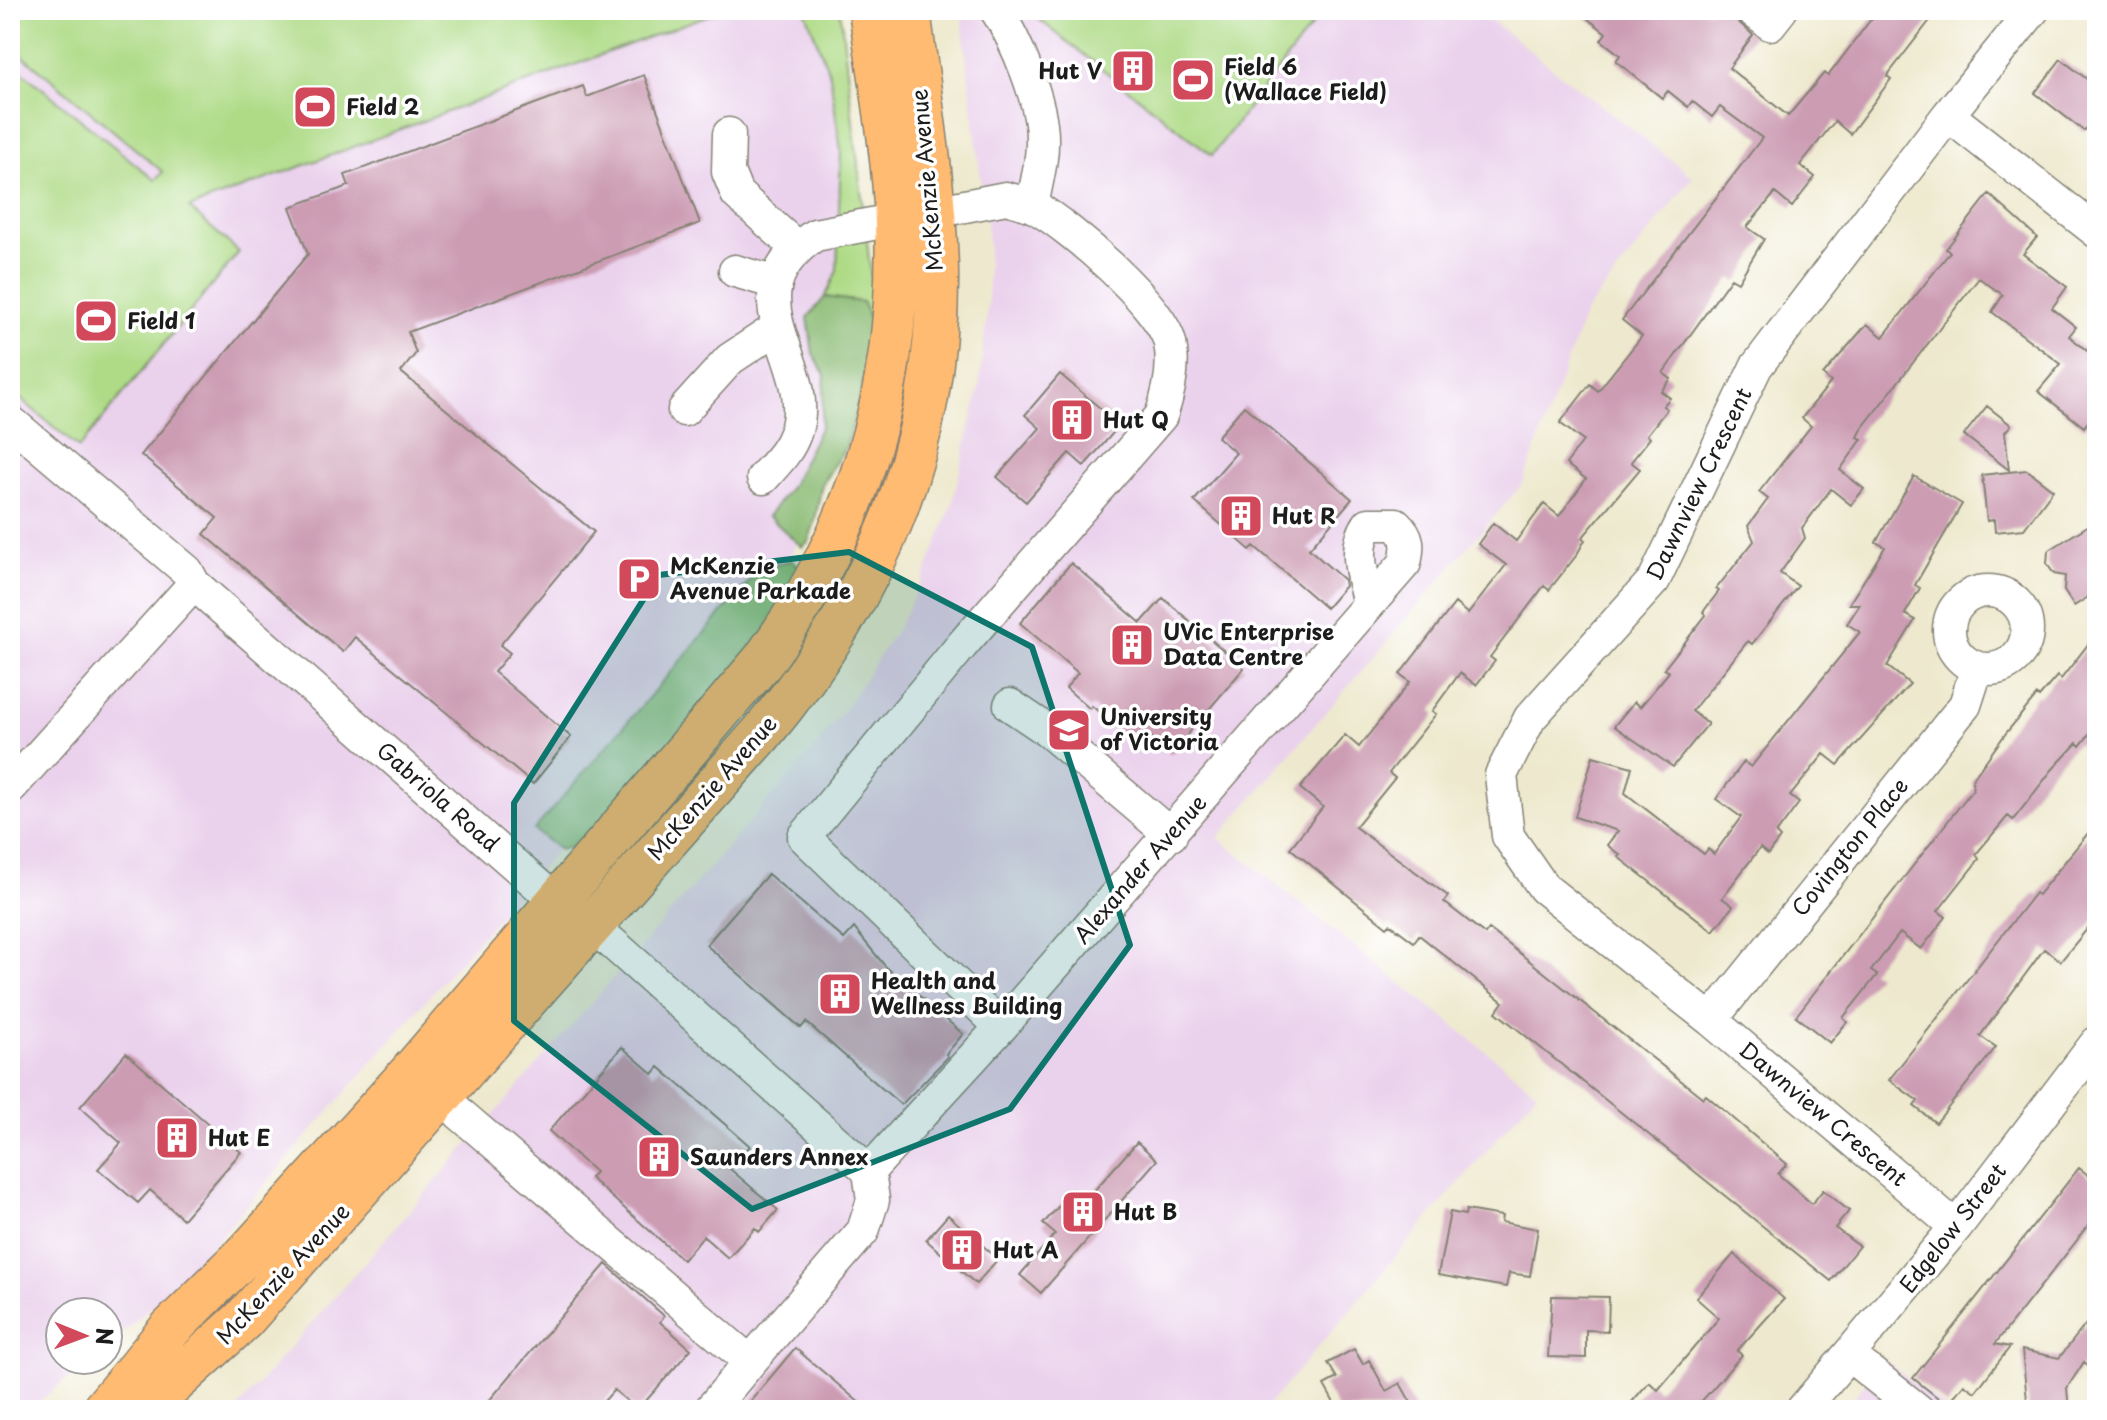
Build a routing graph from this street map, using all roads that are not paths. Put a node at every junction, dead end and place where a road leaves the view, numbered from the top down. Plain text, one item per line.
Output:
1 (870, 10) edge
2 (909, 10) edge
3 (996, 10) edge
4 (1752, 10) edge
5 (1781, 10) edge
6 (2033, 10) edge
7 (1948, 115) junction
8 (729, 134) dead end
9 (1032, 206) junction
10 (915, 216) junction
11 (2097, 232) edge
12 (797, 248) junction
13 (735, 271) dead end
14 (776, 283) junction
15 (777, 328) junction
16 (684, 410) dead end
17 (10, 421) edge
18 (763, 478) dead end
19 (194, 584) junction
20 (1369, 604) junction
21 (1977, 668) dead end
22 (1010, 705) dead end
23 (10, 788) edge
24 (1171, 835) junction
25 (556, 901) junction
26 (589, 927) junction
27 (1711, 1020) junction
28 (1001, 1027) junction
29 (2097, 1042) edge
30 (443, 1095) junction
31 (869, 1171) junction
32 (1956, 1227) junction
33 (1850, 1356) junction
34 (750, 1362) junction
35 (103, 1410) edge
36 (144, 1410) edge
37 (710, 1410) edge
38 (1802, 1410) edge
39 (1918, 1410) edge

1 - 10 main road, McKenzie Avenue
2 - 10 main road, McKenzie Avenue
3 - 9 street
4 - 5 street
6 - 7 street, Dawnview Crescent
7 - 11 street
7 - 27 street, Dawnview Crescent
8 - 12 street
9 - 10 street
9 - 28 street
10 - 12 street
10 - 25 main road, McKenzie Avenue
10 - 26 main road, McKenzie Avenue
12 - 14 street
13 - 14 street
14 - 15 street
15 - 16 street
15 - 18 street
17 - 19 street, Gabriola Road
19 - 23 street
19 - 25 street, Gabriola Road
20 - 20 street, Alexander Avenue
20 - 24 street, Alexander Avenue
21 - 27 street, Covington Place
22 - 24 street
24 - 28 street, Alexander Avenue
25 - 26 street, Gabriola Road
25 - 35 main road, McKenzie Avenue
26 - 30 main road, McKenzie Avenue
26 - 31 street, Gabriola Road
27 - 32 street, Dawnview Crescent
28 - 31 street, Alexander Avenue
29 - 32 street, Edgelow Street
30 - 34 street
30 - 36 main road, McKenzie Avenue
31 - 34 street
32 - 33 street, Edgelow Street
33 - 38 street, Edgelow Street
33 - 39 street
34 - 37 street

